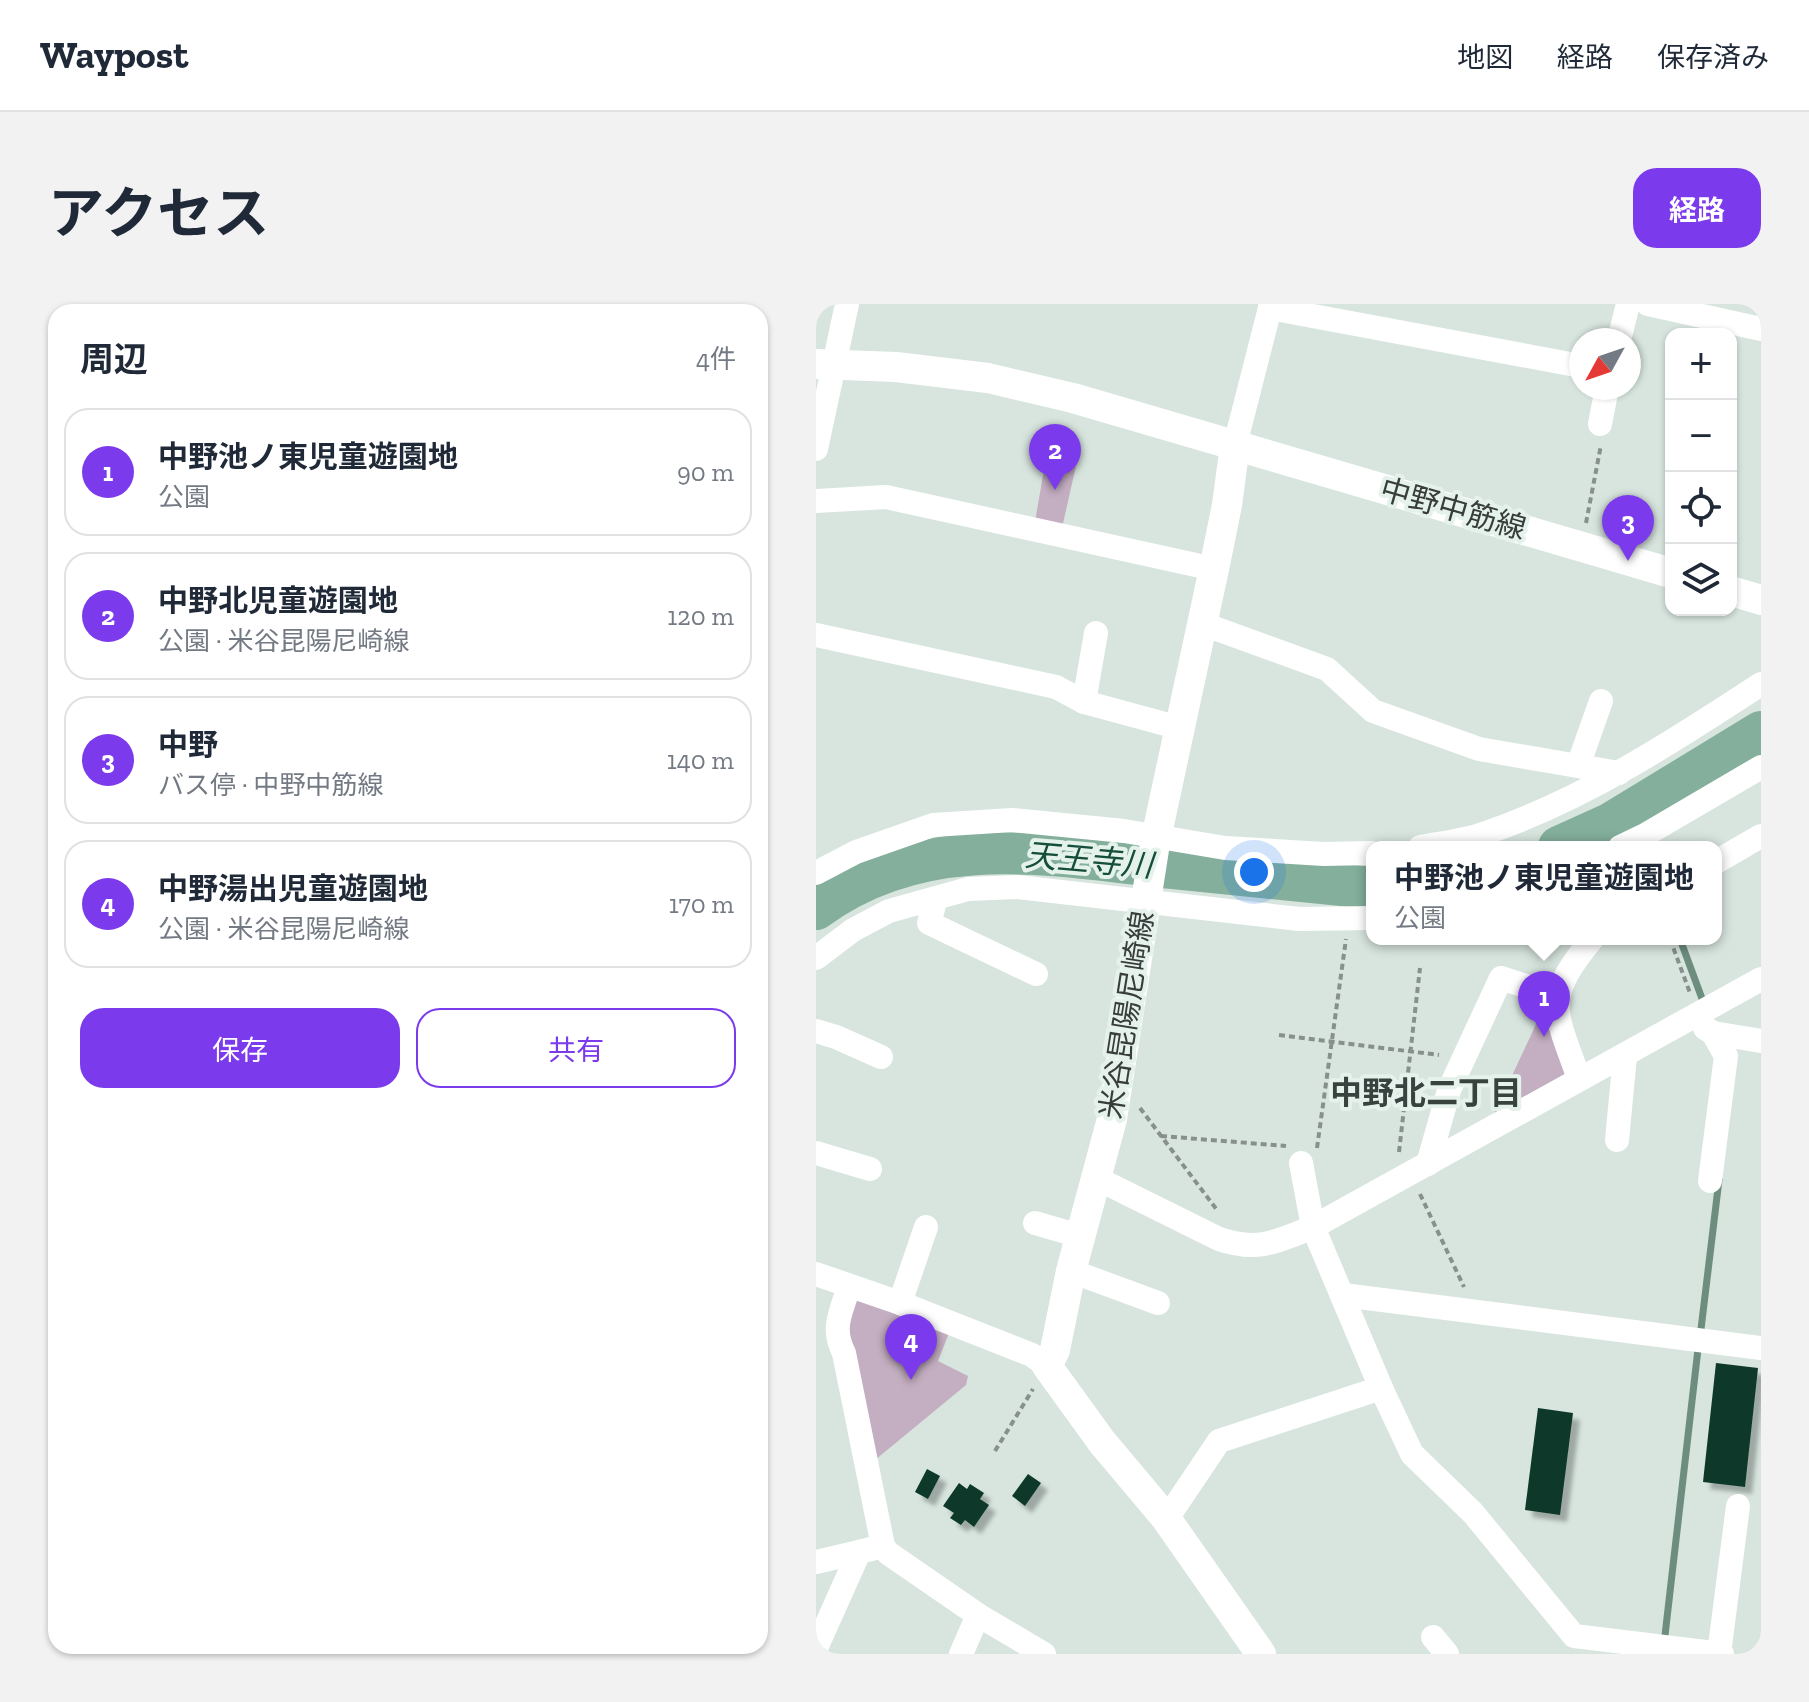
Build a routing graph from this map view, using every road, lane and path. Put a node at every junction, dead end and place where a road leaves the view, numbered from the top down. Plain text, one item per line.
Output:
1 (832, 304) edge
2 (847, 304) edge
3 (1628, 304) edge
4 (1648, 304) edge
5 (1270, 306) edge
6 (1622, 328) edge
7 (1761, 329) edge
8 (825, 352) edge
9 (1569, 364) edge
10 (1605, 400) edge
11 (1600, 424) joint
12 (1235, 445) junction
13 (816, 449) edge
14 (816, 501) edge
15 (1583, 548) junction
16 (1214, 569) junction
17 (1665, 571) edge
18 (1737, 593) edge
19 (1761, 600) edge
20 (1203, 624) junction
21 (1096, 633) dead end
22 (816, 635) edge
23 (1761, 684) edge
24 (1601, 701) dead end
25 (1084, 702) junction
26 (1180, 728) junction
27 (1578, 766) junction
28 (1761, 767) edge
29 (1619, 773) junction
30 (1761, 836) edge
31 (1155, 840) junction
32 (1634, 840) edge
33 (1449, 841) edge
34 (1366, 853) edge
35 (1722, 859) edge
36 (816, 873) edge
37 (1146, 896) junction
38 (936, 898) junction
39 (1360, 918) edge
40 (1587, 945) edge
41 (1672, 945) edge
42 (816, 958) edge
43 (1420, 968) dead end
44 (1036, 974) dead end
45 (1761, 979) edge
46 (1557, 996) junction
47 (1700, 1022) junction
48 (816, 1031) edge
49 (1279, 1035) dead end
50 (1333, 1041) junction
51 (1761, 1041) edge
52 (1411, 1050) junction
53 (1625, 1056) junction
54 (881, 1057) dead end
55 (1463, 1059) junction
56 (1117, 1077) junction
57 (1579, 1079) junction
58 (1161, 1136) junction
59 (1617, 1140) dead end
60 (816, 1153) edge
61 (1301, 1163) junction
62 (870, 1169) dead end
63 (1414, 1171) junction
64 (1096, 1178) junction
65 (1710, 1181) dead end
66 (1035, 1223) dead end
67 (926, 1227) dead end
68 (1313, 1227) junction
69 (1080, 1236) junction
70 (1244, 1246) junction
71 (1071, 1271) junction
72 (816, 1274) edge
73 (849, 1287) junction
74 (1343, 1295) junction
75 (900, 1303) junction
76 (1158, 1303) dead end
77 (1475, 1311) junction
78 (1761, 1348) edge
79 (1047, 1366) junction
80 (1381, 1388) junction
81 (995, 1451) dead end
82 (1738, 1506) dead end
83 (1165, 1517) junction
84 (871, 1549) junction
85 (816, 1562) edge
86 (978, 1615) junction
87 (818, 1639) edge
88 (1585, 1646) edge
89 (961, 1654) edge
90 (1044, 1654) edge
91 (1261, 1654) edge
92 (1720, 1654) edge

1 - 8 street
2 - 8 street
3 - 6 street
4 - 7 street
5 - 9 street
5 - 12 street
8 - 12 main road
8 - 13 street
10 - 11 street
11 - 15 path
12 - 15 main road, 中野中筋線
12 - 16 main road, 米谷昆陽尼崎線
14 - 16 street
15 - 17 main road, 中野中筋線
16 - 20 main road, 米谷昆陽尼崎線
18 - 19 main road
20 - 26 main road, 米谷昆陽尼崎線
20 - 27 street
21 - 25 street
22 - 25 street
23 - 29 street
24 - 27 street
25 - 26 street
26 - 31 main road, 米谷昆陽尼崎線
27 - 29 street
28 - 32 street
29 - 33 street
30 - 35 street
31 - 34 street
31 - 36 street
31 - 37 main road, 米谷昆陽尼崎線
37 - 38 street
37 - 39 street
37 - 56 main road, 米谷昆陽尼崎線
38 - 42 street
38 - 44 street
39 - 50 path
40 - 46 street
41 - 47 path
43 - 52 path
45 - 47 street
46 - 55 street
46 - 57 street
47 - 51 street
47 - 53 street
47 - 65 street
48 - 54 street
49 - 50 path
50 - 52 path
50 - 61 path
52 - 55 path
52 - 63 path
53 - 57 street
53 - 59 street
55 - 63 street
56 - 58 path
56 - 64 main road, 米谷昆陽尼崎線
57 - 63 street
58 - 61 path
58 - 70 path
60 - 62 street
61 - 68 street
63 - 68 street
63 - 77 path
64 - 69 main road, 米谷昆陽尼崎線
64 - 70 street
66 - 69 street
67 - 75 street
68 - 70 street
68 - 74 street
69 - 71 main road, 米谷昆陽尼崎線
71 - 76 street
71 - 79 main road, 米谷昆陽尼崎線
72 - 73 street
73 - 75 street
73 - 84 street
74 - 77 street
74 - 80 street
75 - 79 street
77 - 78 street
79 - 81 path
79 - 83 main road
80 - 83 street
80 - 88 street
82 - 92 street
83 - 91 main road
84 - 85 street
84 - 86 street
84 - 87 street
86 - 89 street
86 - 90 street
88 - 92 street

